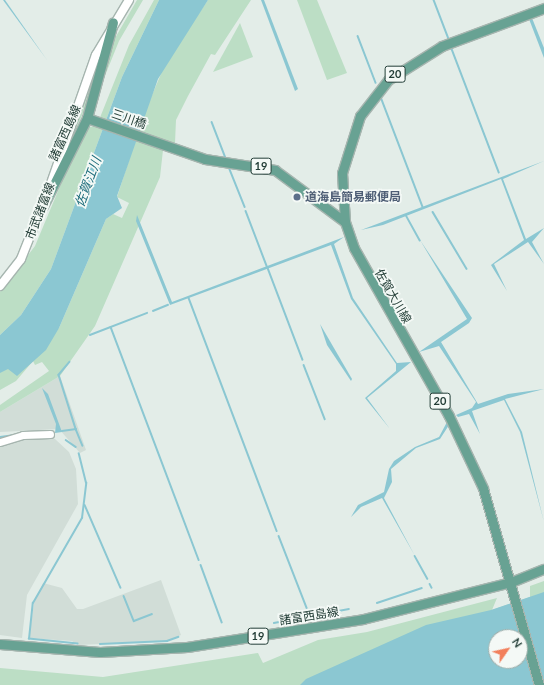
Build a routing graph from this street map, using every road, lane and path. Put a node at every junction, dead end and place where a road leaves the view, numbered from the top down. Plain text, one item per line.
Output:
1 (129, 0) edge
2 (544, 8) edge
3 (113, 22) junction
4 (87, 118) junction
5 (43, 206) junction
6 (345, 222) junction
7 (0, 286) edge
8 (50, 434) dead end
9 (0, 442) edge
10 (544, 569) edge
11 (512, 586) junction
12 (0, 644) edge
13 (539, 685) edge

1 - 3 main road, 市武諸富線
2 - 6 main road, 佐賀大川線 / 20
3 - 4 main road, 諸富西島線
3 - 5 main road, 市武諸富線
4 - 5 main road, 諸富西島線
4 - 6 main road, 三川橋 / 19
5 - 7 main road, 市武諸富線
6 - 11 main road, 佐賀大川線 / 20
8 - 9 street
10 - 11 main road, 諸富西島線 / 19
11 - 12 main road, 諸富西島線 / 19
11 - 13 main road, 佐賀大川線

